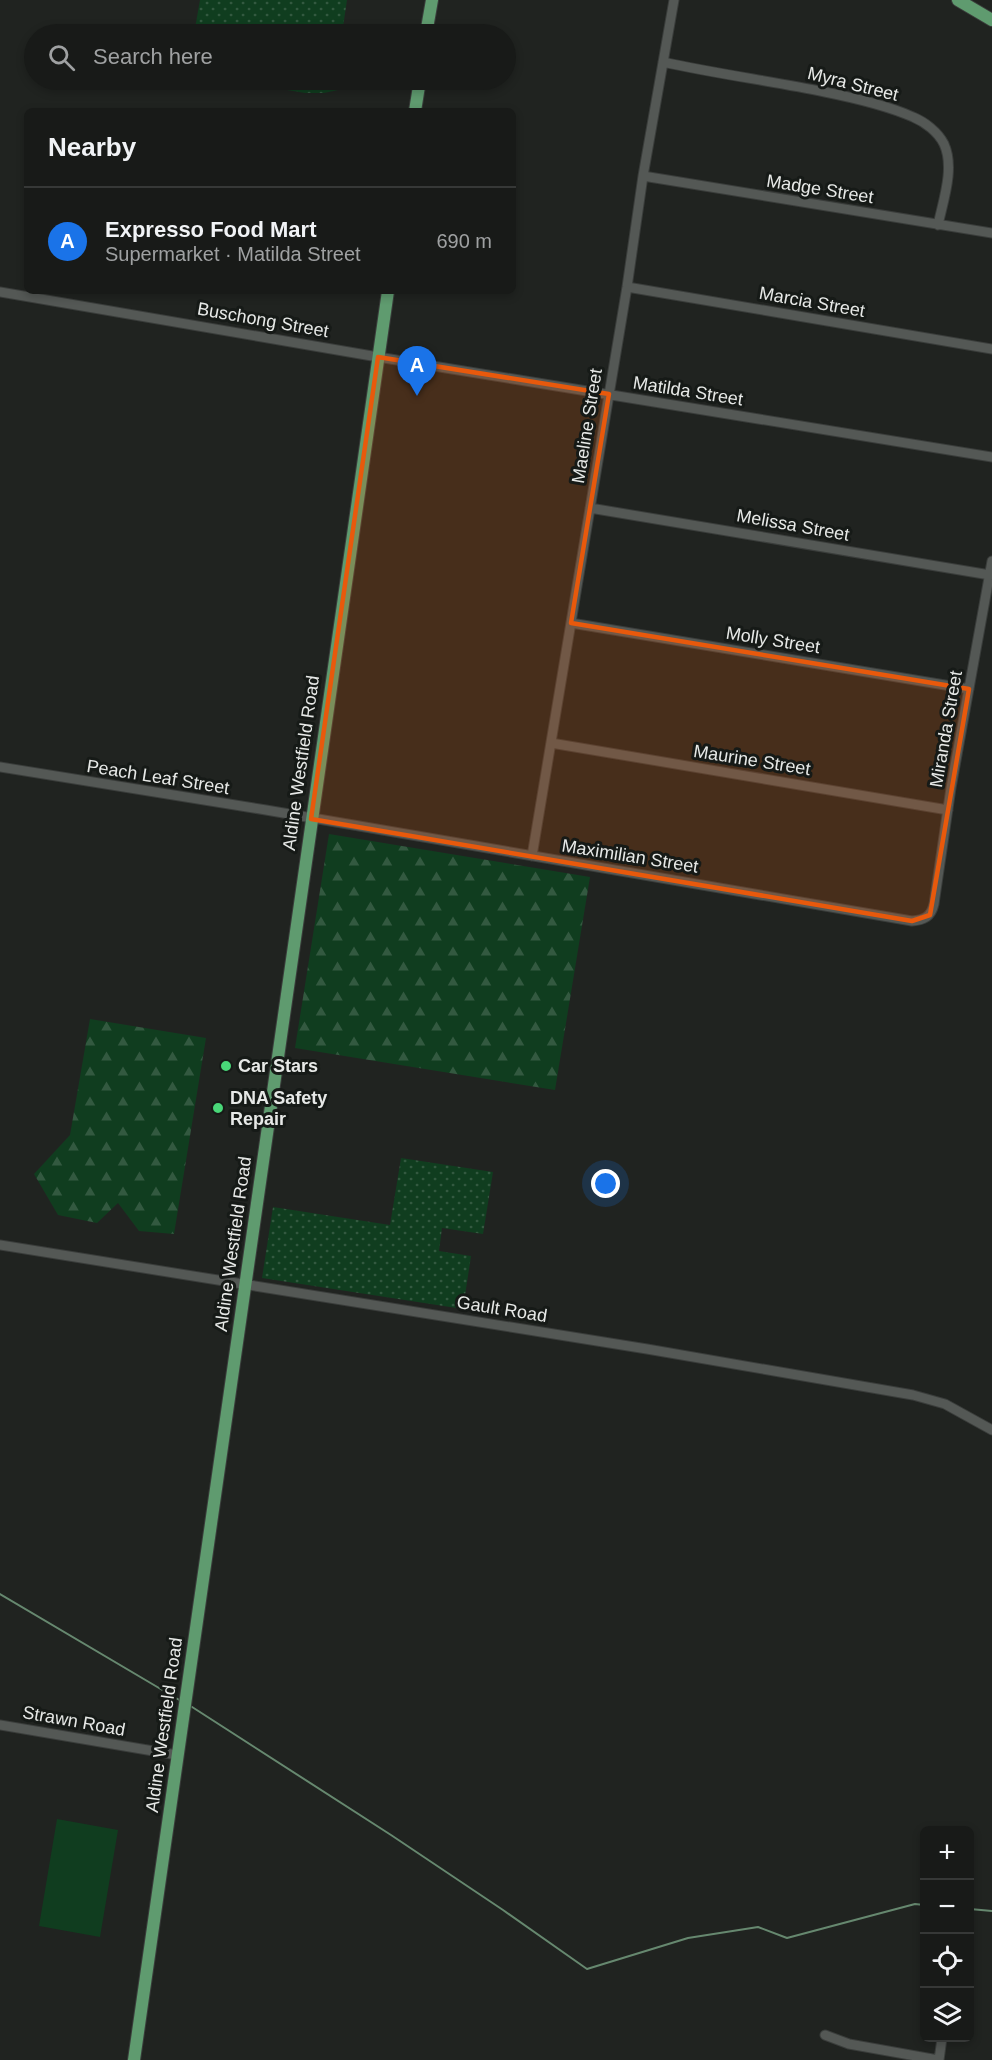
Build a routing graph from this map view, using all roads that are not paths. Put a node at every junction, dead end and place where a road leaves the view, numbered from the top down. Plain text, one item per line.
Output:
1 (432, 0) edge
2 (674, 0) edge
3 (958, 0) edge
4 (992, 20) edge
5 (428, 24) edge
6 (663, 62) junction
7 (418, 90) edge
8 (415, 108) edge
9 (643, 176) junction
10 (938, 225) junction
11 (992, 233) edge
12 (627, 287) junction
13 (0, 291) edge
14 (388, 294) edge
15 (992, 349) edge
16 (378, 357) junction
17 (609, 394) junction
18 (992, 458) edge
19 (590, 508) junction
20 (992, 561) edge
21 (990, 575) junction
22 (571, 623) junction
23 (969, 689) junction
24 (551, 743) junction
25 (0, 766) edge
26 (948, 810) junction
27 (310, 819) junction
28 (532, 856) junction
29 (934, 904) joint
30 (0, 1245) edge
31 (246, 1285) junction
32 (992, 1430) edge
33 (0, 1725) edge
34 (177, 1755) junction
35 (825, 2035) dead end
36 (941, 2042) edge
37 (134, 2060) edge
38 (938, 2060) edge

1 - 5 main road
2 - 6 street, Maeline Street
3 - 4 main road
6 - 9 street, Maeline Street
6 - 10 street, Myra Street
7 - 8 main road
9 - 10 street, Madge Street
9 - 12 street, Maeline Street
10 - 11 street, Madge Street
12 - 15 street, Marcia Street
12 - 17 street, Maeline Street
13 - 16 street, Buschong Street
14 - 16 main road, Aldine Westfield Road
16 - 17 street, Matilda Street
16 - 27 main road, Aldine Westfield Road
17 - 18 street, Matilda Street
17 - 19 street, Maeline Street
19 - 21 street, Melissa Street
19 - 22 street, Maeline Street
20 - 21 street, Miranda Street
21 - 23 street, Miranda Street
22 - 23 street, Molly Street
22 - 24 street, Maeline Street
23 - 26 street, Miranda Street
24 - 26 street, Maurine Street
24 - 28 street, Maeline Street
25 - 27 street, Peach Leaf Street
26 - 29 street, Miranda Street
27 - 28 street, Maximilian Street
27 - 31 main road, Aldine Westfield Road
28 - 29 street, Maximilian Street
30 - 31 street, Gault Road
31 - 32 street, Gault Road
31 - 34 main road, Aldine Westfield Road
33 - 34 street, Strawn Road
34 - 37 main road, Aldine Westfield Road
35 - 38 street
36 - 38 street

